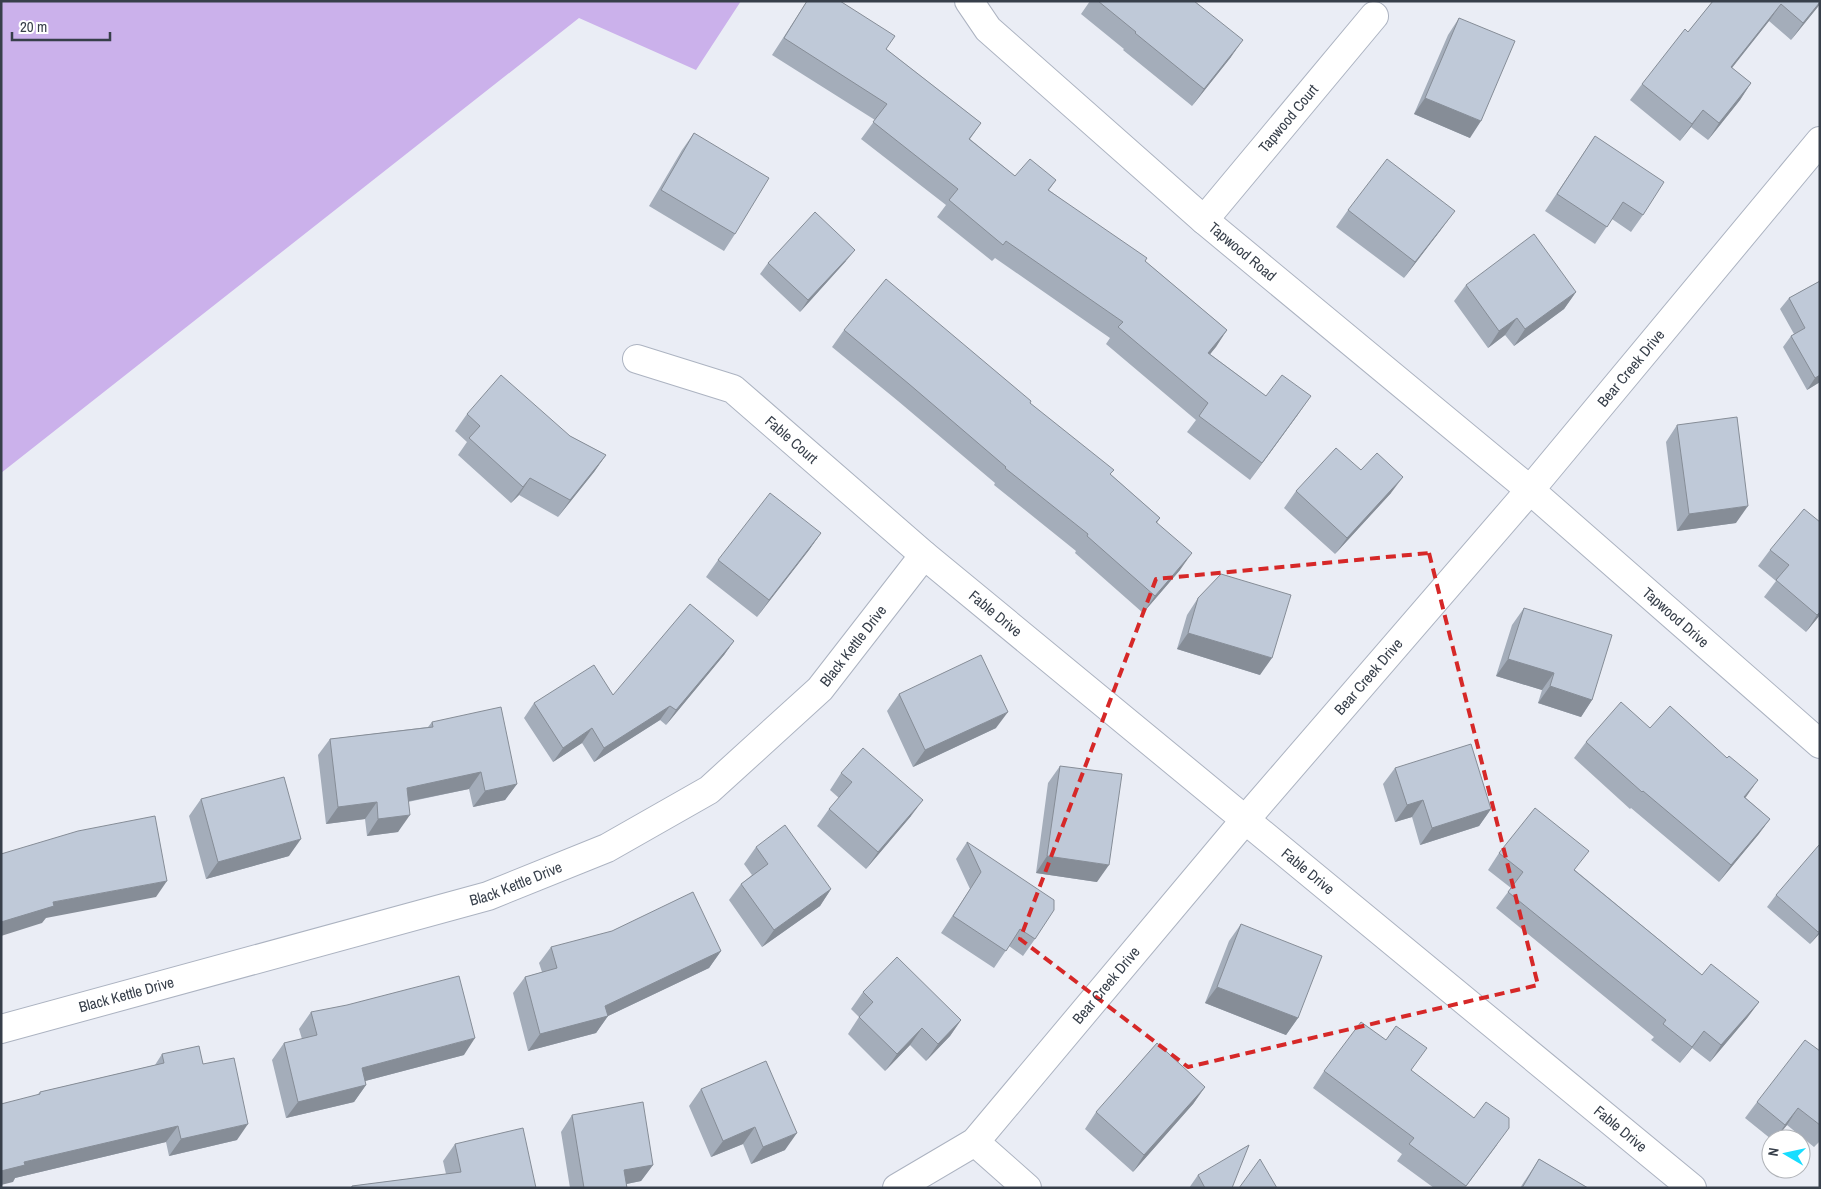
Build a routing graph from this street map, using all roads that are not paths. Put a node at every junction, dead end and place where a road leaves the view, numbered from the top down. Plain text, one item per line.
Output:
1 (969, 1) edge
2 (1374, 16) dead end
3 (1820, 141) edge
4 (1204, 220) junction
5 (637, 359) dead end
6 (1530, 490) junction
7 (924, 555) junction
8 (1820, 744) edge
9 (1245, 820) junction
10 (1, 1029) edge
11 (975, 1142) junction
12 (897, 1188) edge
13 (1027, 1188) edge
14 (1692, 1188) edge

1 - 4 street, Tapwood Road
2 - 4 street, Tapwood Court
3 - 6 street, Bear Creek Drive
4 - 6 street, Tapwood Road
5 - 7 street, Fable Court
6 - 8 street, Tapwood Drive
6 - 9 street, Bear Creek Drive
7 - 9 street, Fable Drive
7 - 10 street, Black Kettle Drive
9 - 11 street, Bear Creek Drive
9 - 14 street, Fable Drive
11 - 12 street, Bear Creek Drive
11 - 13 street

